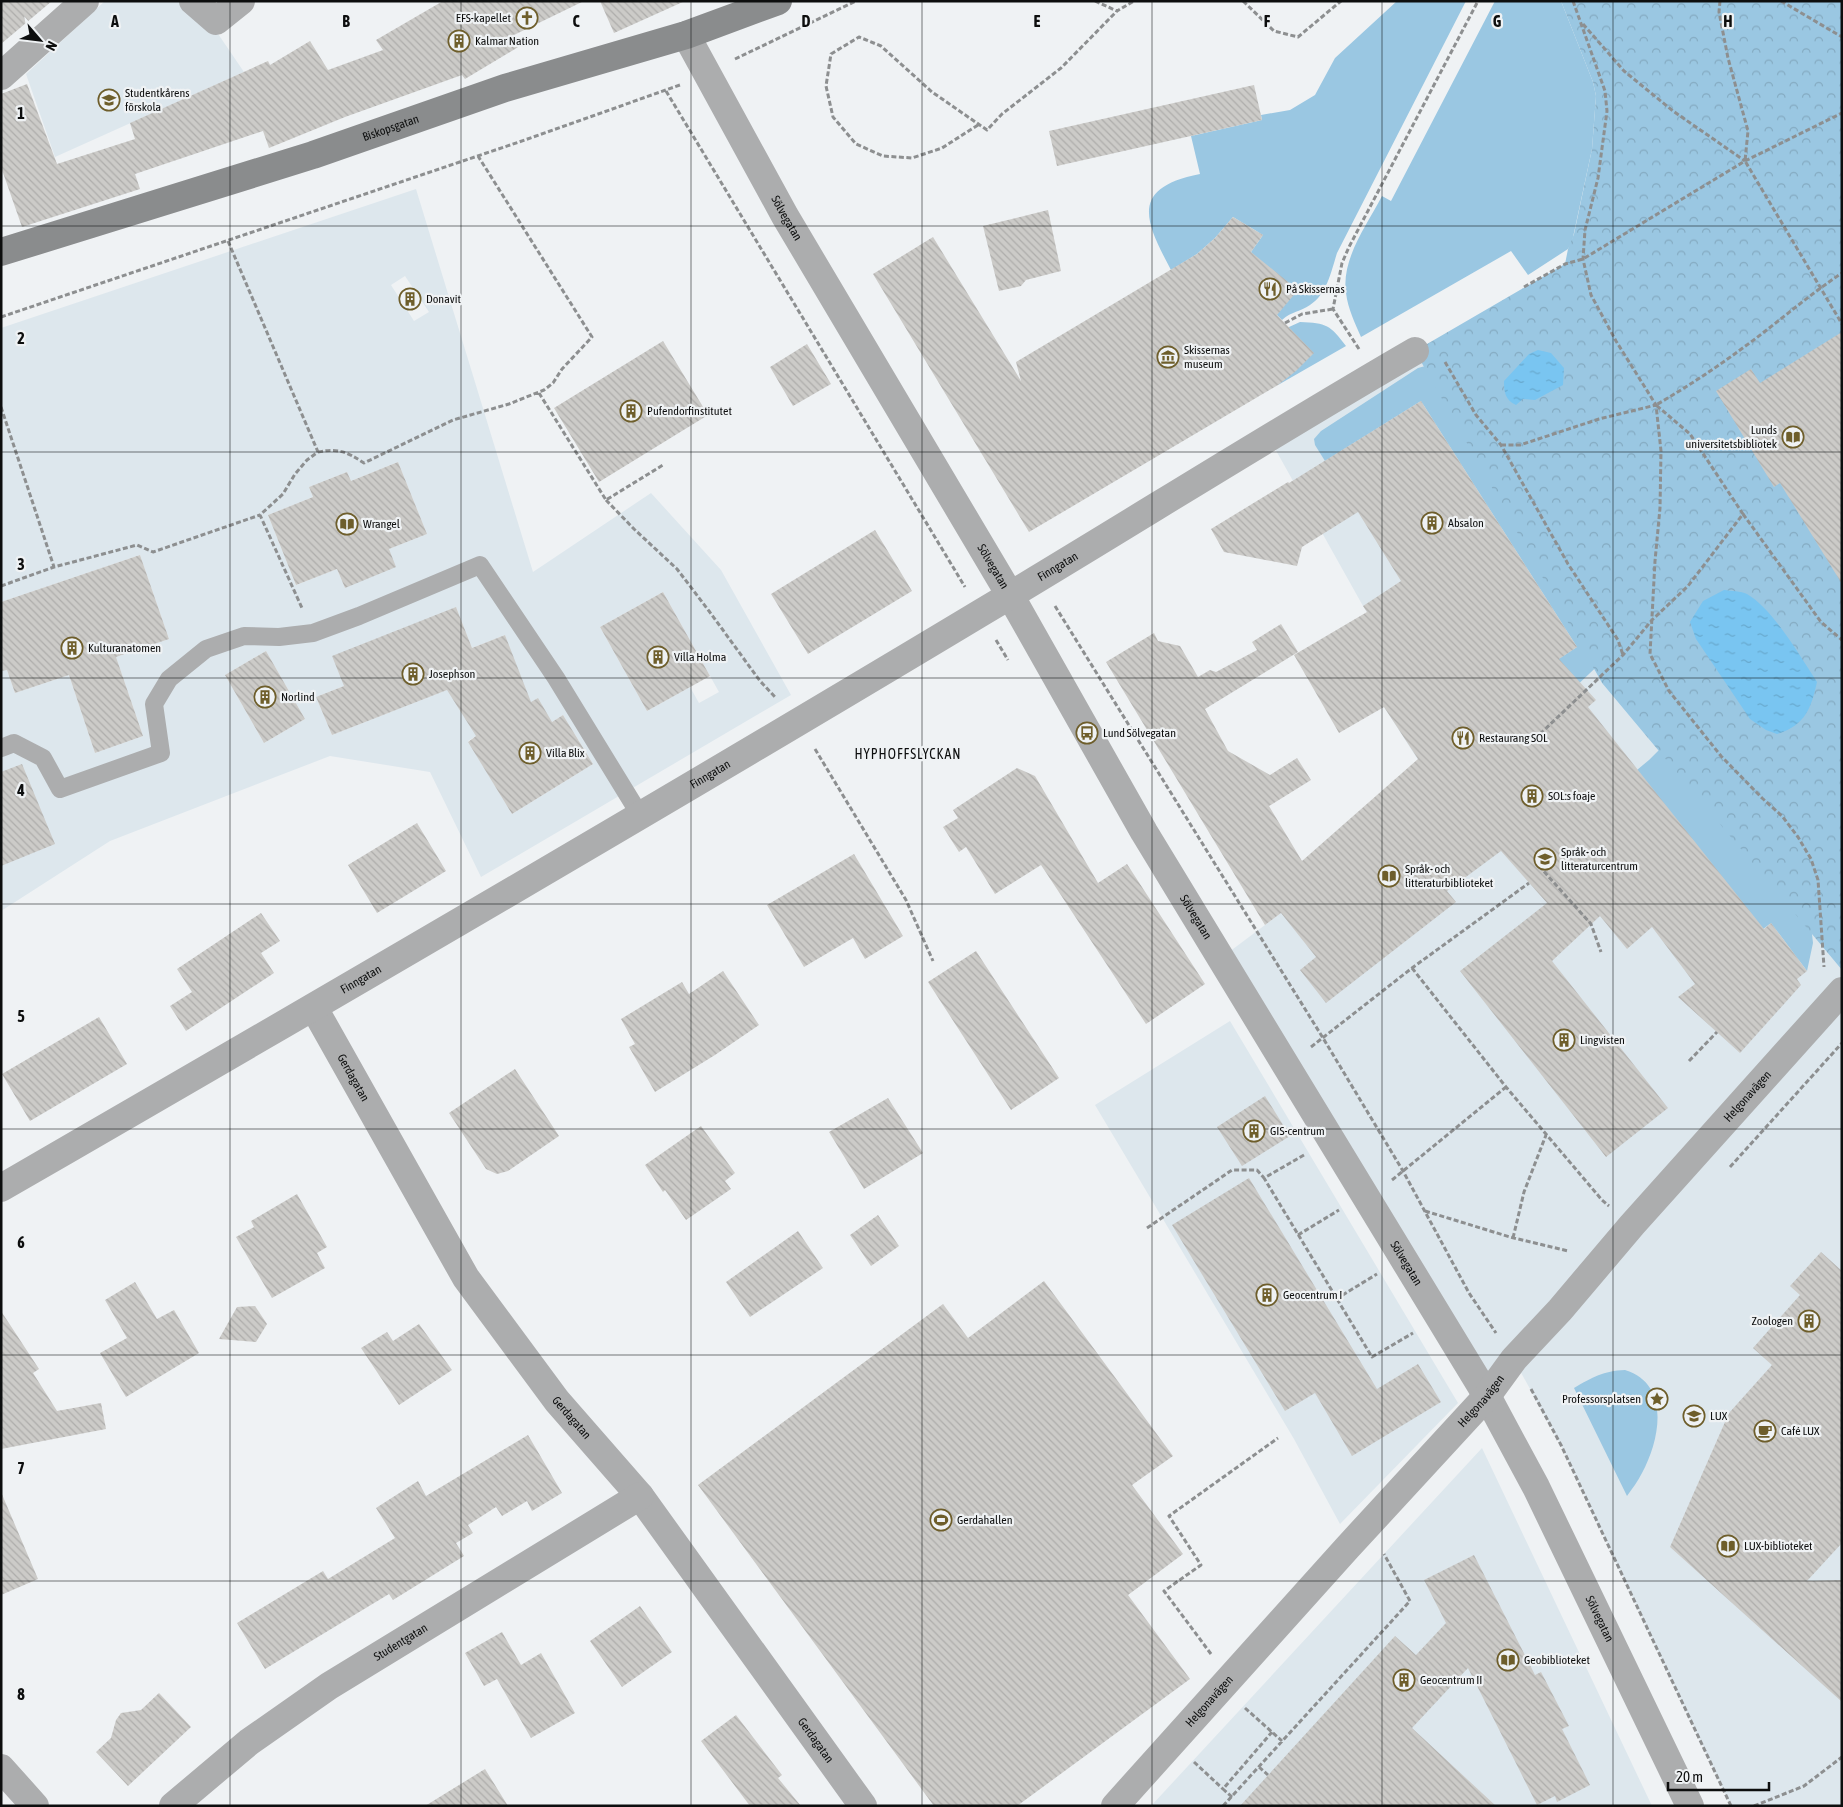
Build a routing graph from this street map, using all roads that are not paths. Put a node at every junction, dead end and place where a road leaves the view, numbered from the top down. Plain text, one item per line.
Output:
1 (85, 1) edge
2 (194, 1) edge
3 (240, 1) edge
4 (778, 1) edge
5 (686, 35) junction
6 (1, 76) edge
7 (1, 252) edge
8 (1415, 351) road end
9 (1010, 596) junction
10 (1, 748) edge
11 (640, 815) junction
12 (1834, 1000) edge
13 (314, 1008) junction
14 (1, 1188) edge
15 (1487, 1396) junction
16 (640, 1496) junction
17 (1, 1768) edge
18 (35, 1806) edge
19 (173, 1806) edge
20 (863, 1806) edge
21 (1115, 1806) edge
22 (1690, 1806) edge

1 - 6 street
2 - 3 street
4 - 5 street, Biskopsgatan
5 - 7 street, Biskopsgatan
5 - 9 street, Sölvegatan
8 - 9 street, Finngatan
9 - 11 street, Finngatan
9 - 15 street, Sölvegatan
10 - 11 lane
11 - 13 street, Finngatan
12 - 15 street, Helgonavägen
13 - 14 street, Finngatan
13 - 16 street, Gerdagatan
15 - 21 street, Helgonavägen
15 - 22 street, Sölvegatan
16 - 19 street, Studentgatan
16 - 20 street, Gerdagatan
17 - 18 street

